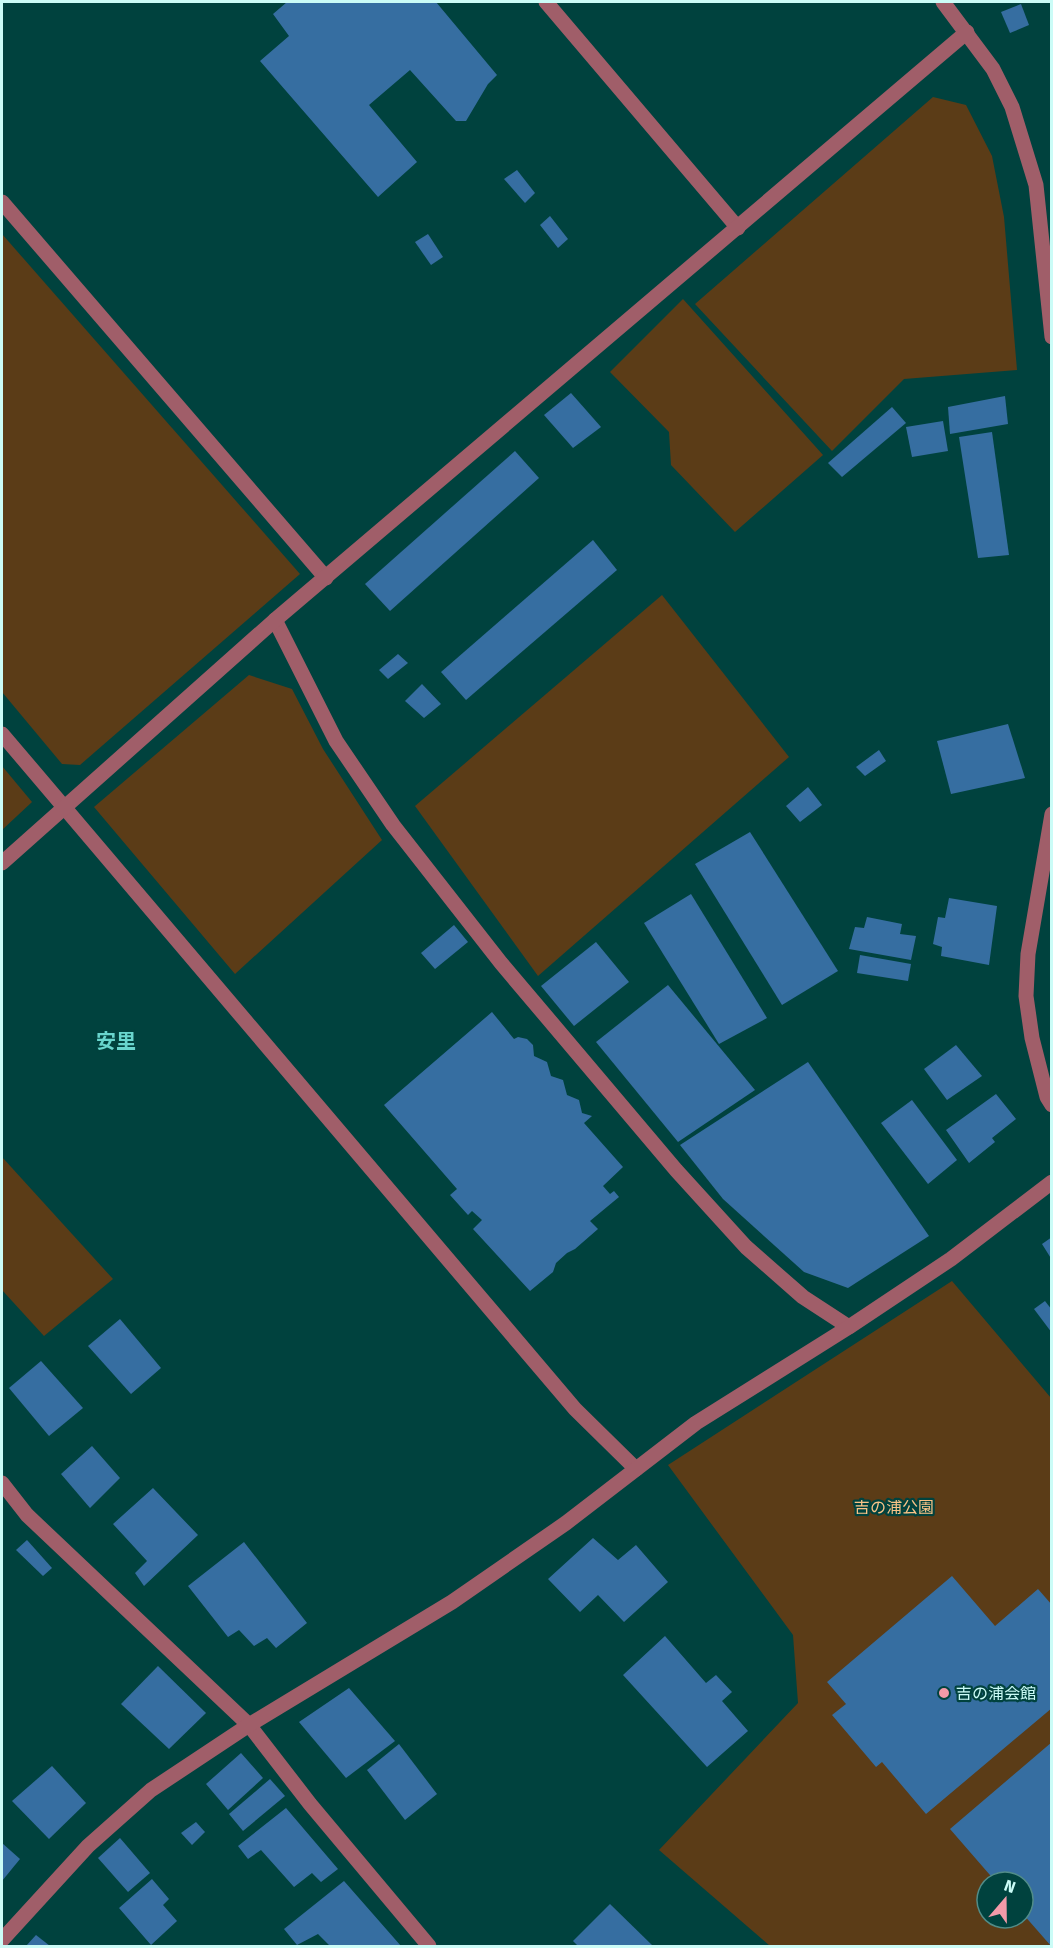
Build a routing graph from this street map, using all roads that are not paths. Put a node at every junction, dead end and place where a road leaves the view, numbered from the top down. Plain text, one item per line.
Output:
1 (546, 2) edge
2 (943, 2) edge
3 (967, 32) junction
4 (2, 202) edge
5 (738, 228) junction
6 (1052, 336) edge
7 (326, 578) junction
8 (275, 620) junction
9 (2, 734) edge
10 (63, 808) junction
11 (1052, 814) edge
12 (2, 863) edge
13 (1052, 1105) edge
14 (1052, 1182) edge
15 (849, 1327) junction
16 (636, 1469) junction
17 (2, 1483) edge
18 (249, 1725) junction
19 (2, 1940) edge
20 (429, 1947) edge

1 - 5 street
2 - 3 street
3 - 5 street
3 - 6 street
4 - 7 street
5 - 7 street
7 - 8 street
8 - 10 street
8 - 15 street
9 - 10 street
10 - 12 street
10 - 16 street
11 - 13 street
14 - 15 street
15 - 16 street
16 - 18 street
17 - 18 street
18 - 19 street
18 - 20 street

